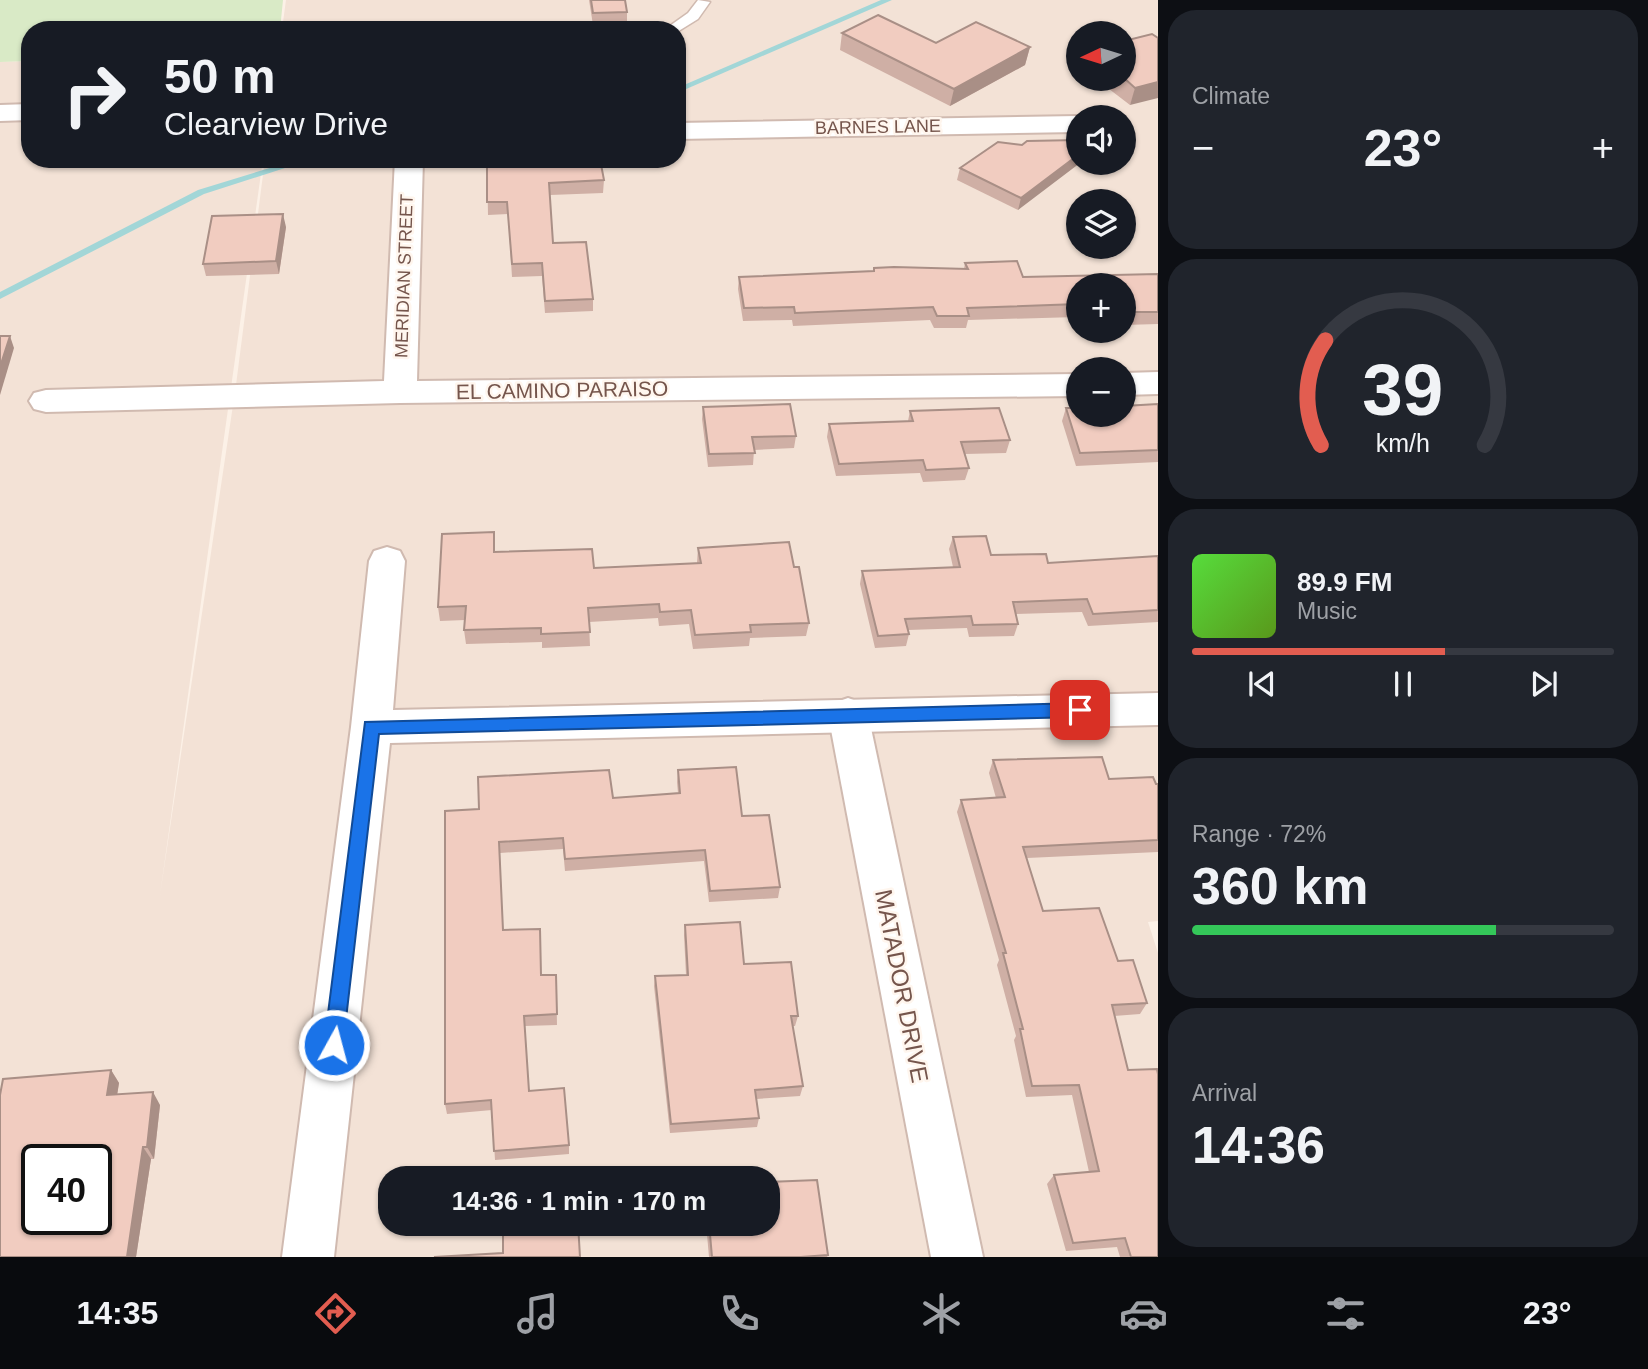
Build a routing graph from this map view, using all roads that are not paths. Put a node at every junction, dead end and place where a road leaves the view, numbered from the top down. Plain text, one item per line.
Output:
1 (703, 2) edge
2 (685, 21) edge
3 (21, 112) edge
4 (0, 113) edge
5 (1066, 124) edge
6 (686, 131) edge
7 (409, 168) edge
8 (1158, 383) edge
9 (1136, 384) edge
10 (1066, 385) edge
11 (400, 392) junction
12 (46, 401) dead end
13 (387, 561) dead end
14 (1158, 709) edge
15 (848, 714) junction
16 (371, 727) junction
17 (308, 1257) edge
18 (957, 1257) edge

1 - 2 lane
3 - 4 street
5 - 6 street, BARNES LANE
7 - 11 street, MERIDIAN STREET
8 - 9 street
10 - 11 street, EL CAMINO PARAISO
11 - 12 street, EL CAMINO PARAISO
13 - 16 street
14 - 15 street
15 - 16 street
15 - 18 street, MATADOR DRIVE
16 - 17 street

